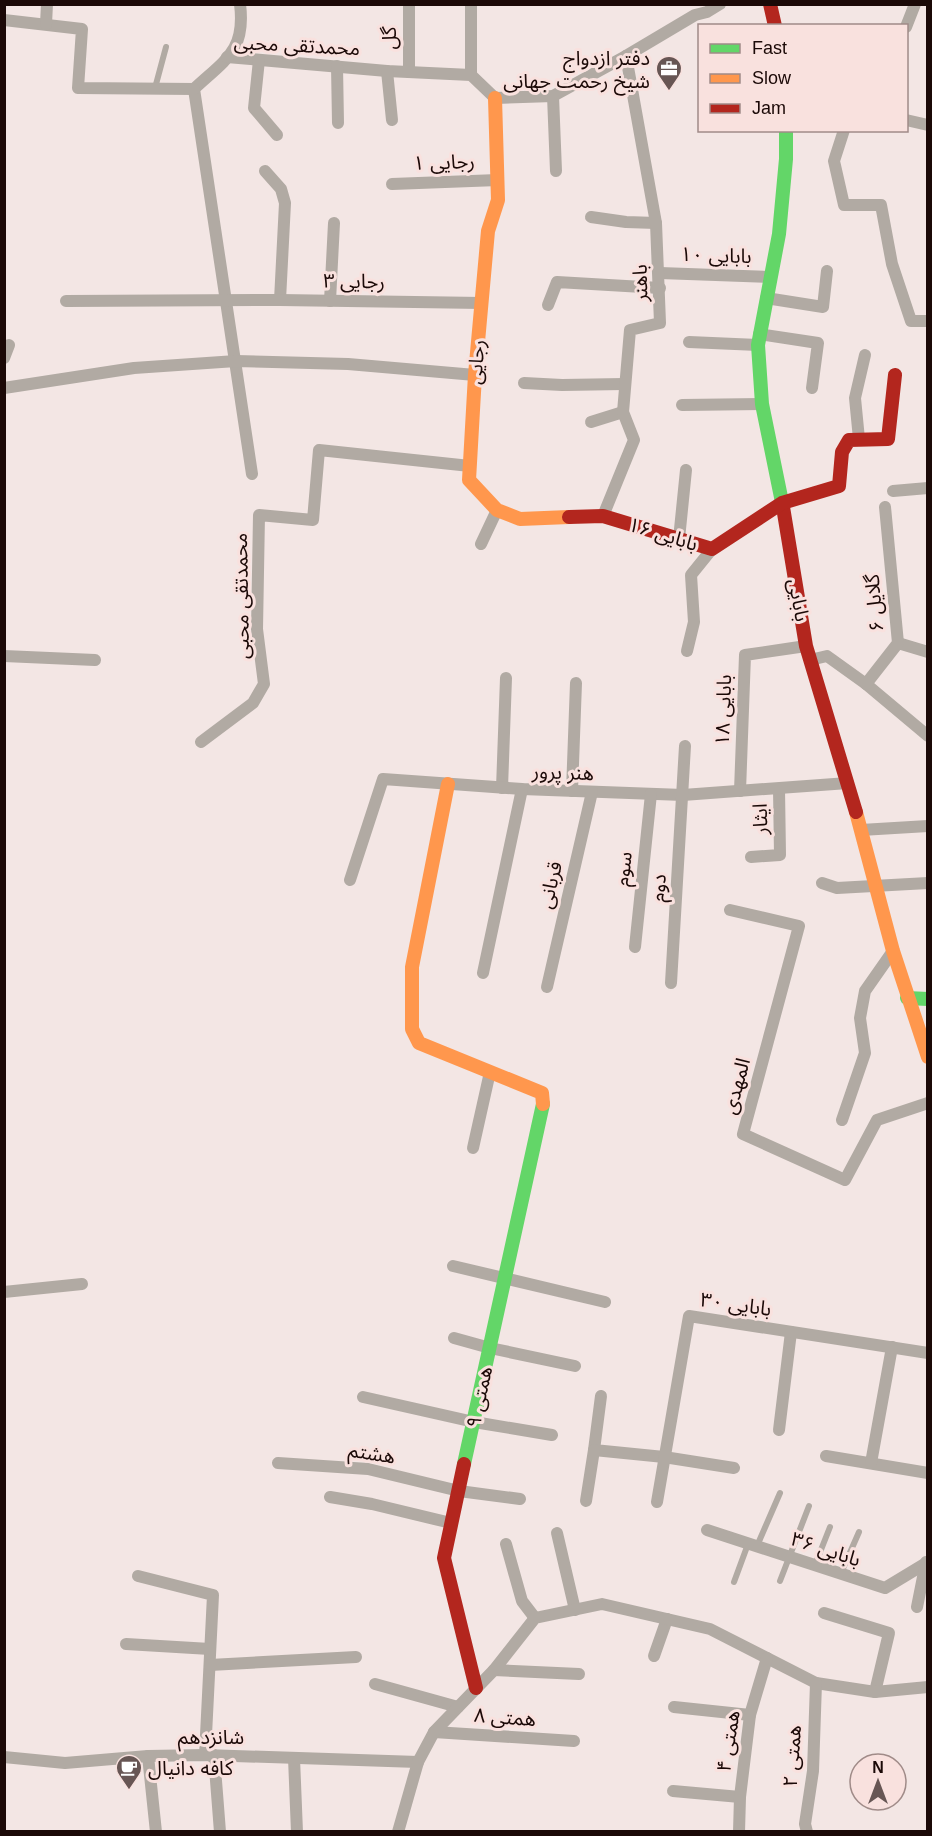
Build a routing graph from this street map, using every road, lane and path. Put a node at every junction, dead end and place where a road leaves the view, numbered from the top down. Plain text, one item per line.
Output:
1 (47, 4) edge
2 (240, 4) edge
3 (409, 4) edge
4 (471, 4) edge
5 (720, 4) edge
6 (770, 4) edge
7 (781, 4) edge
8 (915, 4) edge
9 (698, 10) edge
10 (4, 20) edge
11 (46, 24) junction
12 (775, 24) edge
13 (777, 24) edge
14 (907, 24) edge
15 (166, 47) dead end
16 (626, 56) junction
17 (227, 57) junction
18 (259, 60) junction
19 (337, 66) junction
20 (387, 70) junction
21 (409, 72) junction
22 (471, 75) junction
23 (155, 88) junction
24 (194, 88) junction
25 (552, 96) junction
26 (495, 98) junction
27 (393, 120) dead end
28 (908, 120) edge
29 (338, 123) dead end
30 (927, 125) edge
31 (786, 132) edge
32 (843, 132) edge
33 (277, 135) dead end
34 (265, 171) dead end
35 (556, 171) dead end
36 (498, 180) junction
37 (392, 184) dead end
38 (591, 217) dead end
39 (334, 223) dead end
40 (656, 223) junction
41 (827, 271) dead end
42 (660, 273) junction
43 (770, 277) junction
44 (660, 288) junction
45 (765, 298) junction
46 (280, 300) junction
47 (330, 300) junction
48 (225, 301) junction
49 (66, 302) dead end
50 (482, 303) junction
51 (548, 305) dead end
52 (927, 321) edge
53 (759, 339) junction
54 (689, 342) dead end
55 (9, 345) dead end
56 (865, 355) dead end
57 (4, 358) edge
58 (236, 361) junction
59 (475, 375) junction
60 (895, 375) dead end
61 (524, 383) dead end
62 (624, 384) junction
63 (4, 388) edge
64 (812, 388) dead end
65 (682, 405) dead end
66 (762, 405) junction
67 (622, 412) junction
68 (591, 422) dead end
69 (859, 439) junction
70 (470, 466) junction
71 (686, 470) dead end
72 (252, 474) dead end
73 (927, 488) edge
74 (893, 491) dead end
75 (782, 503) junction
76 (885, 507) dead end
77 (498, 510) junction
78 (603, 516) junction
79 (679, 539) junction
80 (481, 544) dead end
81 (712, 549) junction
82 (898, 643) junction
83 (806, 646) junction
84 (687, 651) dead end
85 (927, 652) edge
86 (4, 657) edge
87 (95, 660) dead end
88 (810, 660) junction
89 (506, 678) dead end
90 (576, 683) dead end
91 (866, 684) junction
92 (927, 736) edge
93 (201, 742) dead end
94 (685, 746) dead end
95 (848, 783) junction
96 (448, 784) junction
97 (502, 788) junction
98 (522, 789) junction
99 (779, 789) junction
100 (572, 791) junction
101 (740, 791) junction
102 (592, 792) junction
103 (651, 794) junction
104 (683, 795) junction
105 (927, 826) edge
106 (861, 830) junction
107 (751, 857) dead end
108 (350, 880) dead end
109 (822, 883) dead end
110 (927, 883) edge
111 (875, 886) junction
112 (730, 910) dead end
113 (634, 947) dead end
114 (893, 951) junction
115 (483, 973) dead end
116 (671, 983) dead end
117 (547, 987) dead end
118 (907, 998) junction
119 (927, 999) edge
120 (927, 1057) edge
121 (490, 1072) junction
122 (927, 1103) edge
123 (842, 1120) dead end
124 (473, 1148) dead end
125 (453, 1266) dead end
126 (505, 1279) junction
127 (82, 1284) dead end
128 (4, 1292) edge
129 (605, 1302) dead end
130 (791, 1332) junction
131 (454, 1338) dead end
132 (892, 1347) junction
133 (490, 1348) junction
134 (927, 1353) edge
135 (575, 1366) dead end
136 (601, 1396) dead end
137 (363, 1397) dead end
138 (474, 1422) junction
139 (779, 1430) dead end
140 (552, 1435) dead end
141 (594, 1450) junction
142 (826, 1456) dead end
143 (663, 1457) junction
144 (278, 1463) dead end
145 (871, 1463) junction
146 (734, 1468) dead end
147 (927, 1473) edge
148 (459, 1491) junction
149 (780, 1493) dead end
150 (330, 1497) dead end
151 (520, 1499) dead end
152 (586, 1501) dead end
153 (657, 1502) dead end
154 (809, 1506) dead end
155 (452, 1523) junction
156 (830, 1527) dead end
157 (707, 1530) dead end
158 (860, 1532) dead end
159 (557, 1533) dead end
160 (507, 1544) dead end
161 (752, 1545) junction
162 (788, 1557) junction
163 (927, 1562) edge
164 (815, 1565) junction
165 (840, 1574) junction
166 (138, 1576) dead end
167 (780, 1581) dead end
168 (734, 1582) dead end
169 (918, 1607) dead end
170 (575, 1610) junction
171 (824, 1613) dead end
172 (535, 1618) junction
173 (667, 1619) junction
174 (126, 1644) dead end
175 (210, 1649) junction
176 (654, 1656) dead end
177 (356, 1657) dead end
178 (767, 1658) junction
179 (210, 1665) junction
180 (494, 1670) junction
181 (579, 1674) dead end
182 (816, 1683) junction
183 (375, 1684) dead end
184 (927, 1687) edge
185 (476, 1688) junction
186 (875, 1692) junction
187 (458, 1707) junction
188 (674, 1707) dead end
189 (750, 1715) junction
190 (434, 1732) junction
191 (574, 1741) dead end
192 (209, 1755) junction
193 (148, 1756) junction
194 (4, 1757) edge
195 (294, 1758) junction
196 (418, 1762) junction
197 (673, 1791) dead end
198 (740, 1797) junction
199 (156, 1832) edge
200 (220, 1832) edge
201 (297, 1832) edge
202 (398, 1832) edge
203 (739, 1832) edge
204 (807, 1832) edge

1 - 11 street
2 - 17 street
3 - 21 street, گل
4 - 22 street
5 - 9 street
6 - 12 street
7 - 13 street
8 - 14 street
9 - 16 street
10 - 11 street
11 - 23 street
15 - 23 lane
16 - 25 street
16 - 40 street, باهنر
17 - 18 street, محمدتقی محبی
17 - 24 street, محمدتقی محبی
18 - 19 street, محمدتقی محبی
18 - 33 street
19 - 20 street, محمدتقی محبی
19 - 29 street
20 - 21 street, محمدتقی محبی
20 - 27 street
21 - 22 street, محمدتقی محبی
22 - 26 street
23 - 24 street
24 - 48 street
25 - 26 street
25 - 35 street
26 - 36 street, رجایی
28 - 30 street
31 - 43 street, بابایی
32 - 52 street
34 - 46 street
36 - 37 street, رجایی ۱
36 - 50 street, رجایی
38 - 40 street
39 - 47 street
40 - 42 street, باهنر
41 - 45 street
42 - 43 street, بابایی ۱۰
42 - 44 street, باهنر
43 - 45 street, بابایی
44 - 51 street
44 - 62 street, باهنر
45 - 53 street, بابایی
46 - 47 street, رجایی ۳
46 - 48 street, رجایی ۳
47 - 50 street, رجایی ۳
48 - 49 street, رجایی ۳
48 - 58 street
50 - 59 street, رجایی
53 - 54 street
53 - 64 street
53 - 66 street, بابایی
55 - 57 street
56 - 69 street
58 - 59 street
58 - 63 street
58 - 72 street
59 - 70 street, رجایی
60 - 69 street
61 - 62 street
62 - 67 street, باهنر
65 - 66 street
66 - 75 street, بابایی
67 - 68 street
67 - 78 street, باهنر
69 - 75 street, بابایی ۱۶
70 - 77 street, رجایی
70 - 93 street, محمدتقی محبی
71 - 79 street
73 - 74 street
75 - 81 street, بابایی ۱۶
75 - 83 street, بابایی
76 - 82 street, گلایل ۶
77 - 78 street, رجایی
77 - 80 street
78 - 79 street, بابایی ۱۶
79 - 81 street, بابایی ۱۶
81 - 84 street
82 - 85 street
82 - 91 street, گلایل ۶
83 - 88 street, بابایی
83 - 101 street, بابایی ۱۸
86 - 87 street
88 - 91 street
88 - 95 street, بابایی
89 - 97 street
90 - 100 street
91 - 92 street
94 - 104 street, دوم
95 - 99 street, هنر پرور
95 - 106 street, بابایی
96 - 97 street, هنر پرور
96 - 108 street, هنر پرور
96 - 121 street
97 - 98 street, هنر پرور
98 - 100 street, هنر پرور
98 - 115 street
99 - 101 street, هنر پرور
99 - 107 street, ایثار
100 - 102 street, هنر پرور
101 - 104 street, هنر پرور
102 - 103 street, هنر پرور
102 - 117 street, قربانی
103 - 104 street, هنر پرور
103 - 113 street, سوم
104 - 116 street, دوم
105 - 106 street
106 - 111 street, بابایی
109 - 111 street
110 - 111 street
111 - 114 street, بابایی
112 - 122 street, المهدی
114 - 118 street, بابایی
114 - 123 street
118 - 119 street
118 - 120 street, بابایی
121 - 124 street
121 - 126 street, همتی ۹
125 - 126 street
126 - 129 street
126 - 133 street, همتی ۹
127 - 128 street
130 - 132 street, بابایی ۳۰
130 - 139 street
130 - 143 street, بابایی ۳۰
131 - 133 street
132 - 134 street, بابایی ۳۰
132 - 145 street
133 - 135 street
133 - 138 street, همتی ۹
136 - 141 street
137 - 138 street
138 - 140 street
138 - 148 street, همتی ۹
141 - 143 street
141 - 152 street
142 - 145 street
143 - 146 street
143 - 153 street, بابایی ۳۰
144 - 148 street, هشتم
145 - 147 street
148 - 151 street, هشتم
148 - 155 street, همتی ۹
149 - 161 lane
150 - 155 street
154 - 162 lane
155 - 185 street, همتی ۹
156 - 164 lane
157 - 161 street, بابایی ۳۶
158 - 165 lane
159 - 170 street
160 - 172 street
161 - 162 street, بابایی ۳۶
161 - 168 lane
162 - 164 street, بابایی ۳۶
162 - 167 lane
163 - 165 street, بابایی ۳۶
163 - 169 street
164 - 165 street, بابایی ۳۶
166 - 175 street
170 - 172 street
170 - 173 street
171 - 186 street
172 - 180 street
173 - 176 street
173 - 178 street
174 - 175 street
175 - 179 street
177 - 179 street
178 - 182 street
178 - 189 street, همتی ۴
179 - 192 street
180 - 181 street
180 - 185 street
182 - 186 street
182 - 204 street, همتی ۲
183 - 187 street
184 - 186 street
185 - 187 street
187 - 190 street
188 - 189 street
189 - 198 street, همتی ۴
190 - 191 street, همتی ۸
190 - 196 street
192 - 193 street, شانزدهم
192 - 195 street, شانزدهم
192 - 200 street
193 - 194 street, شانزدهم
193 - 199 street
195 - 196 street, شانزدهم
195 - 201 street
196 - 202 street
197 - 198 street
198 - 203 street, همتی ۴

